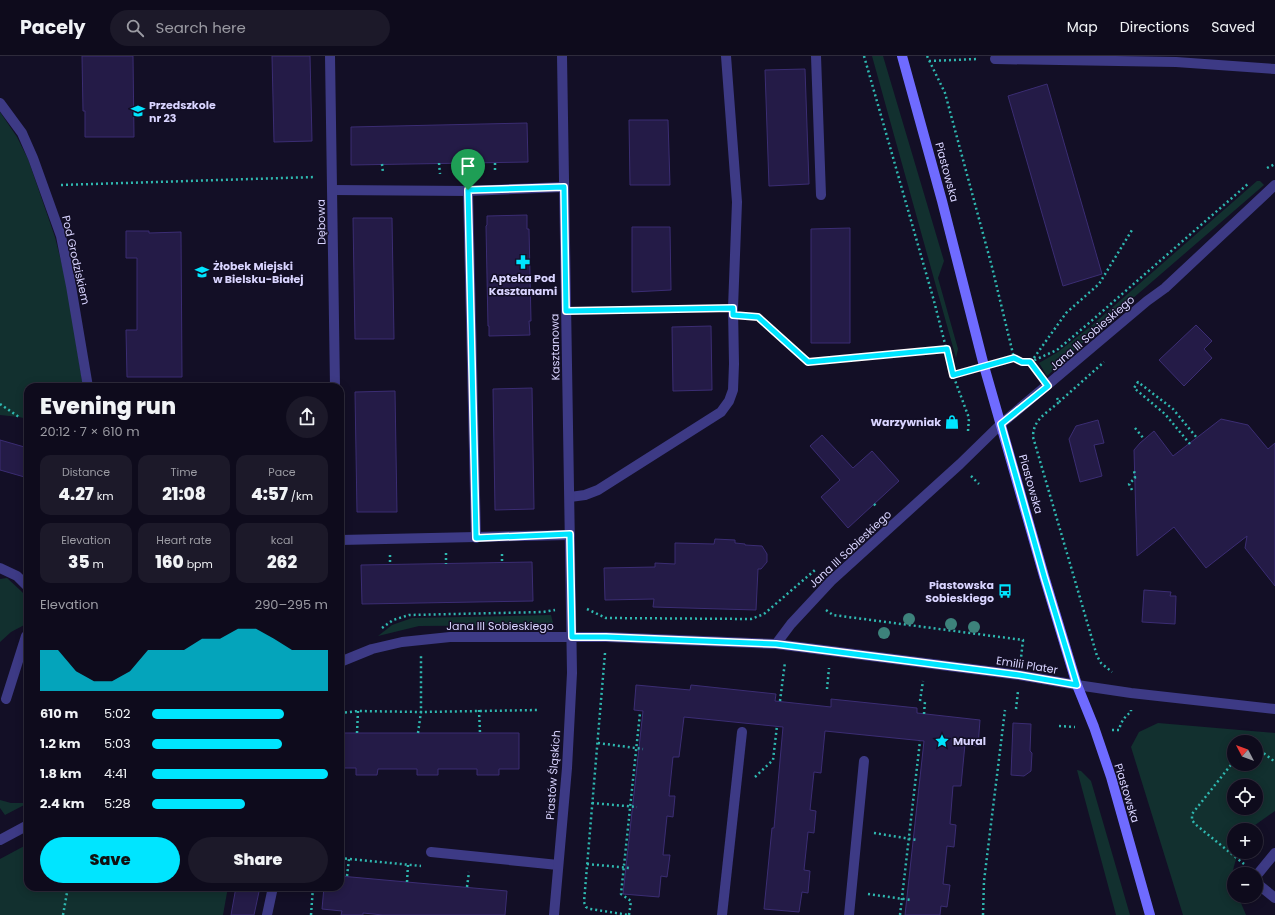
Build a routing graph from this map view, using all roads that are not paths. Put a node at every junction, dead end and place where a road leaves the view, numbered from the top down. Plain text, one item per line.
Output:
1 (330, 56) edge
2 (562, 56) edge
3 (726, 56) edge
4 (816, 56) edge
5 (902, 56) edge
6 (995, 59) road end
7 (1275, 69) edge
8 (0, 103) edge
9 (1275, 185) edge
10 (564, 187) junction
11 (332, 190) junction
12 (468, 190) junction
13 (821, 195) dead end
14 (87, 383) edge
15 (335, 383) edge
16 (1001, 424) junction
17 (570, 497) junction
18 (570, 534) junction
19 (476, 538) junction
20 (344, 540) edge
21 (0, 568) edge
22 (24, 583) edge
23 (572, 637) junction
24 (24, 642) edge
25 (776, 644) junction
26 (344, 657) edge
27 (1077, 685) junction
28 (6, 698) dead end
29 (1275, 709) edge
30 (742, 732) dead end
31 (864, 761) dead end
32 (24, 827) edge
33 (0, 840) edge
34 (431, 852) dead end
35 (1275, 854) edge
36 (558, 865) junction
37 (1263, 869) edge
38 (1263, 888) edge
39 (272, 891) edge
40 (1275, 898) edge
41 (267, 915) edge
42 (554, 915) edge
43 (722, 915) edge
44 (849, 915) edge
45 (1150, 915) edge

1 - 11 street, Dębowa
2 - 10 street, Kasztanowa
3 - 17 street
4 - 13 street
5 - 16 street, Piastowska
6 - 7 street
8 - 14 street, Pod Grodziskiem
9 - 16 street, Jana III Sobieskiego
10 - 12 street
10 - 17 street, Kasztanowa
11 - 12 street
11 - 15 street, Dębowa
12 - 19 street
16 - 25 street, Jana III Sobieskiego
16 - 27 street, Piastowska
17 - 18 street, Kasztanowa
18 - 19 street
18 - 23 street, Kasztanowa
19 - 20 street
21 - 22 street
23 - 25 street, Jana III Sobieskiego
23 - 26 street, Jana III Sobieskiego
23 - 36 street, Piastów Śląskich
24 - 28 street
25 - 27 street, Emilii Plater
27 - 29 street, Emilii Plater
27 - 45 street, Piastowska
30 - 43 street
31 - 44 street
32 - 33 street
34 - 36 street
35 - 37 street
36 - 42 street, Piastów Śląskich
38 - 40 street
39 - 41 street

